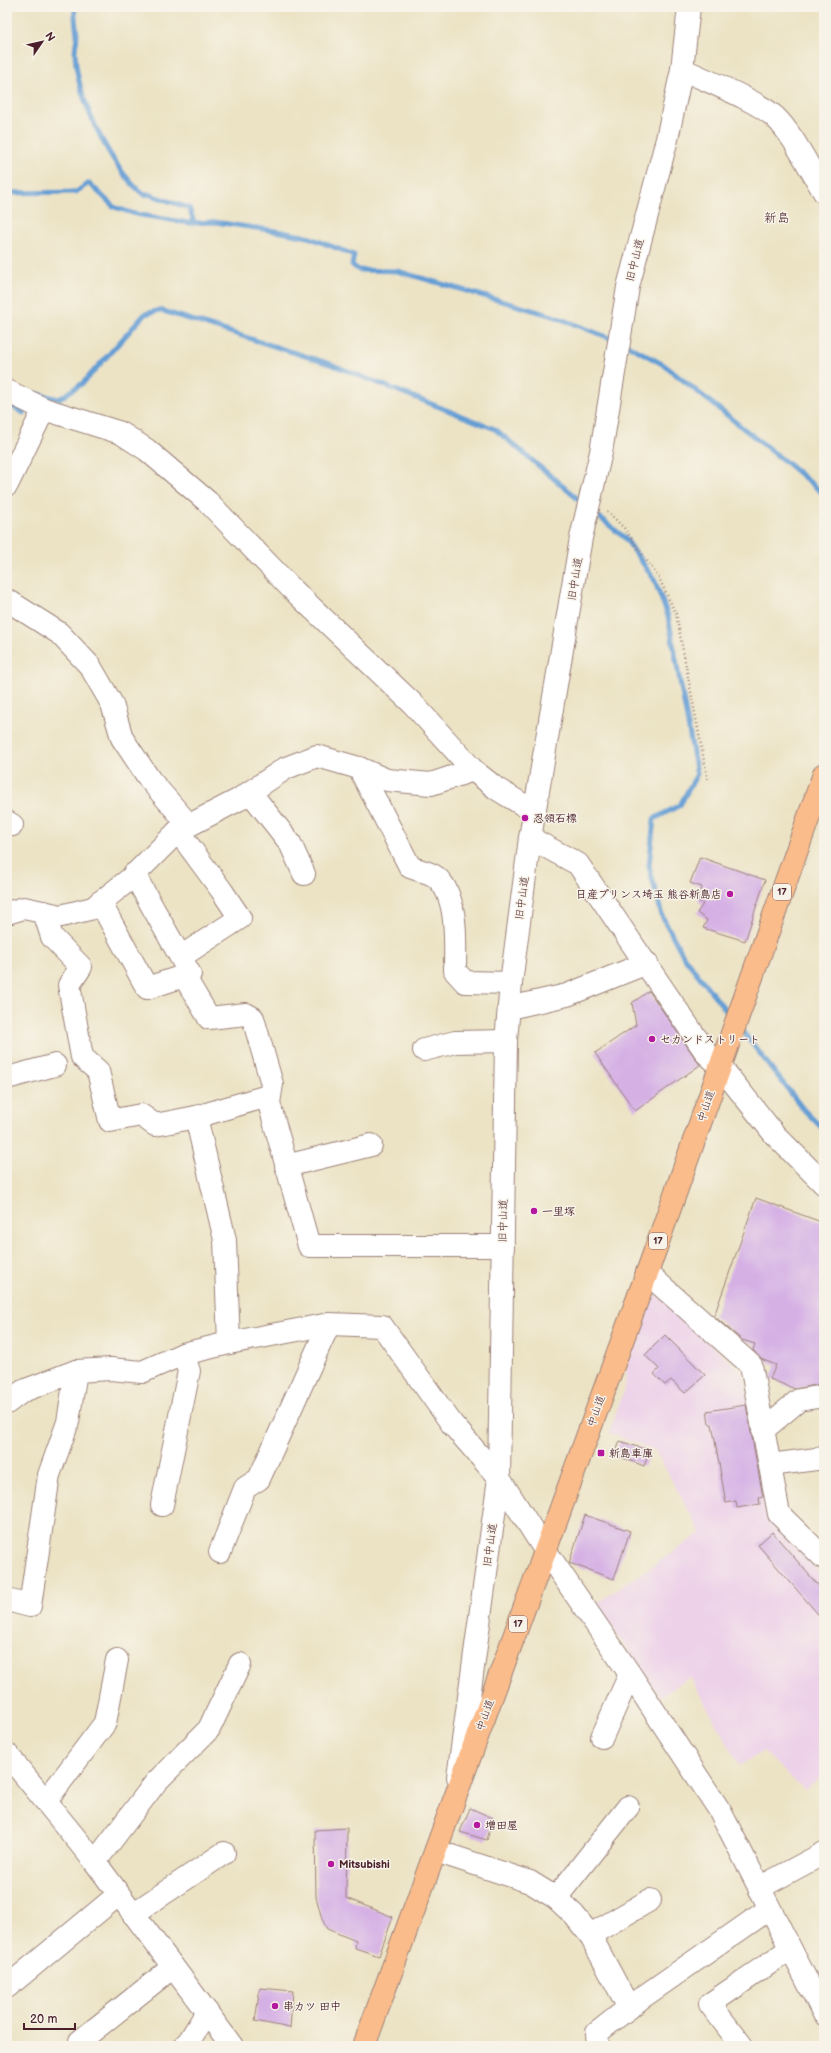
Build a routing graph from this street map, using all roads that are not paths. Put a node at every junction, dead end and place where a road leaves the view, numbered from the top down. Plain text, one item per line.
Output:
1 (689, 7) edge
2 (682, 69) junction
3 (824, 192) edge
4 (7, 391) edge
5 (38, 406) junction
6 (7, 484) edge
7 (7, 600) edge
8 (359, 768) junction
9 (473, 770) junction
10 (824, 774) edge
11 (250, 792) junction
12 (820, 799) edge
13 (535, 812) junction
14 (184, 828) junction
15 (530, 838) junction
16 (134, 874) junction
17 (304, 874) dead end
18 (100, 902) junction
19 (44, 912) junction
20 (7, 914) edge
21 (647, 963) junction
22 (183, 966) junction
23 (511, 983) junction
24 (509, 1008) junction
25 (506, 1041) junction
26 (424, 1050) dead end
27 (55, 1065) dead end
28 (720, 1066) junction
29 (7, 1078) edge
30 (269, 1103) junction
31 (196, 1117) junction
32 (371, 1145) dead end
33 (286, 1166) junction
34 (824, 1184) edge
35 (503, 1246) junction
36 (647, 1273) junction
37 (329, 1324) junction
38 (229, 1343) junction
39 (183, 1354) junction
40 (76, 1371) junction
41 (824, 1396) edge
42 (7, 1403) edge
43 (764, 1430) junction
44 (824, 1458) edge
45 (770, 1465) junction
46 (499, 1478) junction
47 (162, 1505) dead end
48 (545, 1550) junction
49 (220, 1552) dead end
50 (824, 1558) edge
51 (7, 1600) edge
52 (117, 1660) dead end
53 (240, 1664) dead end
54 (630, 1674) junction
55 (602, 1737) dead end
56 (7, 1754) edge
57 (46, 1801) junction
58 (454, 1802) junction
59 (628, 1807) dead end
60 (436, 1851) junction
61 (224, 1853) dead end
62 (824, 1853) edge
63 (95, 1862) junction
64 (758, 1888) junction
65 (118, 1895) junction
66 (556, 1898) junction
67 (650, 1900) dead end
68 (769, 1909) junction
69 (133, 1914) junction
70 (590, 1935) junction
71 (790, 1949) junction
72 (173, 1967) junction
73 (7, 1986) edge
74 (818, 1987) edge
75 (628, 2008) junction
76 (207, 2012) junction
77 (824, 2014) edge
78 (80, 2041) dead end
79 (184, 2046) edge
80 (232, 2046) edge
81 (364, 2046) edge
82 (598, 2046) edge
83 (742, 2046) edge

1 - 2 street, 旧中山道
2 - 3 street
2 - 13 street, 旧中山道
4 - 5 street
5 - 6 street
5 - 9 street
7 - 14 street
8 - 9 street
8 - 11 street
8 - 23 street
9 - 13 street
10 - 12 highway, 中山道 / 17
11 - 14 street
11 - 17 street
12 - 28 highway, 中山道 / 17
13 - 15 street, 旧中山道
14 - 16 street
14 - 22 street
15 - 21 street
15 - 23 street, 旧中山道
16 - 18 street
16 - 22 street
18 - 19 street
18 - 22 street
19 - 20 street
19 - 31 street
21 - 24 street
21 - 28 street
22 - 30 street
23 - 24 street, 旧中山道
24 - 25 street, 旧中山道
25 - 26 street
25 - 35 street, 旧中山道
27 - 29 street
28 - 34 street
28 - 36 highway, 中山道 / 17
30 - 31 street
30 - 33 street
31 - 38 street
32 - 33 street
33 - 35 street
35 - 46 street, 旧中山道
36 - 43 street
36 - 48 highway, 中山道 / 17
37 - 38 street
37 - 46 street
37 - 49 street
38 - 39 street
39 - 40 street
39 - 47 street
40 - 42 street
40 - 51 street
41 - 43 street
43 - 45 street
44 - 45 street
45 - 50 street
46 - 48 street
46 - 58 street, 旧中山道
48 - 54 street
48 - 58 highway, 中山道 / 17
52 - 57 street
53 - 63 street
54 - 55 street
54 - 64 street
56 - 57 street
57 - 63 street
58 - 60 highway, 中山道 / 17
59 - 66 street
60 - 66 street
60 - 81 highway, 中山道 / 17
61 - 69 street
62 - 64 street
63 - 65 street
64 - 68 street
65 - 69 street
65 - 73 street
66 - 70 street
67 - 70 street
68 - 71 street
68 - 75 street
69 - 72 street
70 - 75 street
71 - 74 street
71 - 83 street
72 - 76 street
72 - 78 street
74 - 77 street
75 - 82 street
76 - 79 street
76 - 80 street

